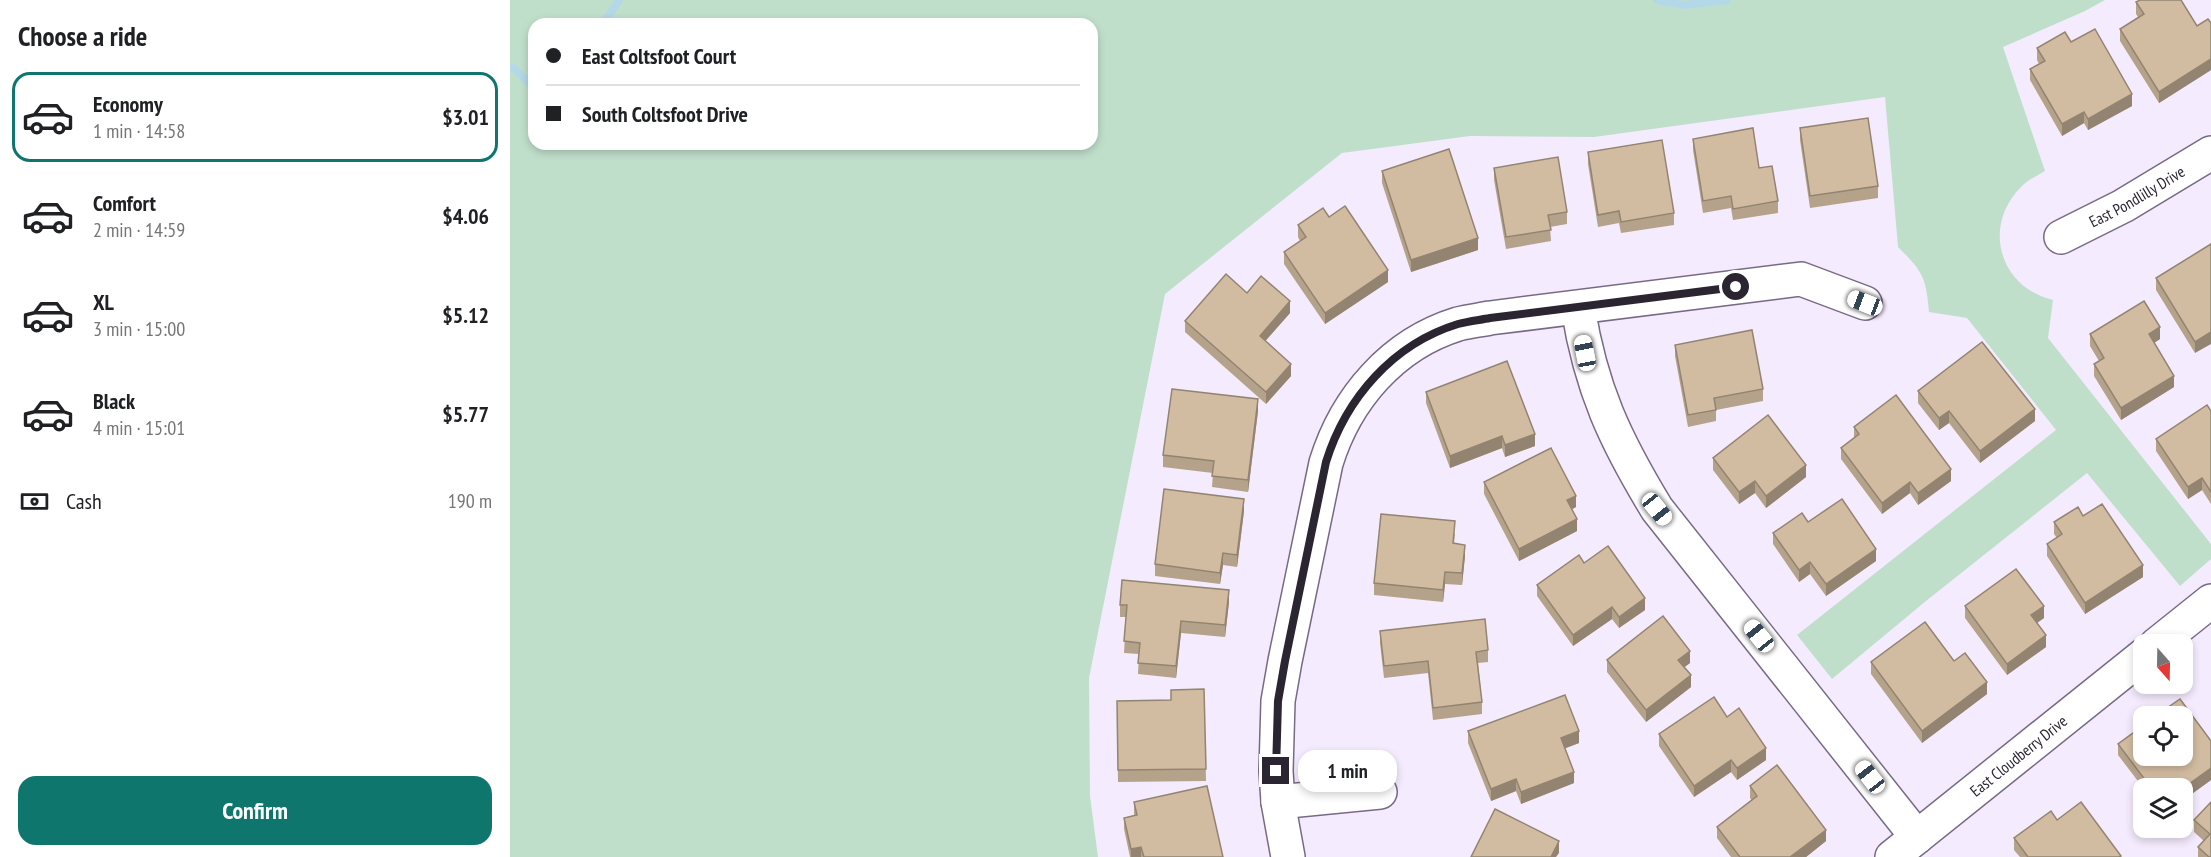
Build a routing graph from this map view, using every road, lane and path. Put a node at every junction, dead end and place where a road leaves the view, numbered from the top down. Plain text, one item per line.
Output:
1 (2211, 153) edge
2 (2061, 237) dead end
3 (1865, 303) dead end
4 (1578, 308) junction
5 (2207, 614) edge
6 (2174, 634) edge
7 (2133, 664) edge
8 (1380, 792) dead end
9 (1278, 802) junction
10 (1917, 837) junction
11 (1288, 857) edge
12 (1892, 857) edge

1 - 2 street, East Pondlilly Drive
3 - 4 street
4 - 9 street
4 - 10 street
5 - 6 street
7 - 10 street, East Cloudberry Drive
8 - 9 street
9 - 11 street
10 - 12 street, East Cloudberry Drive

